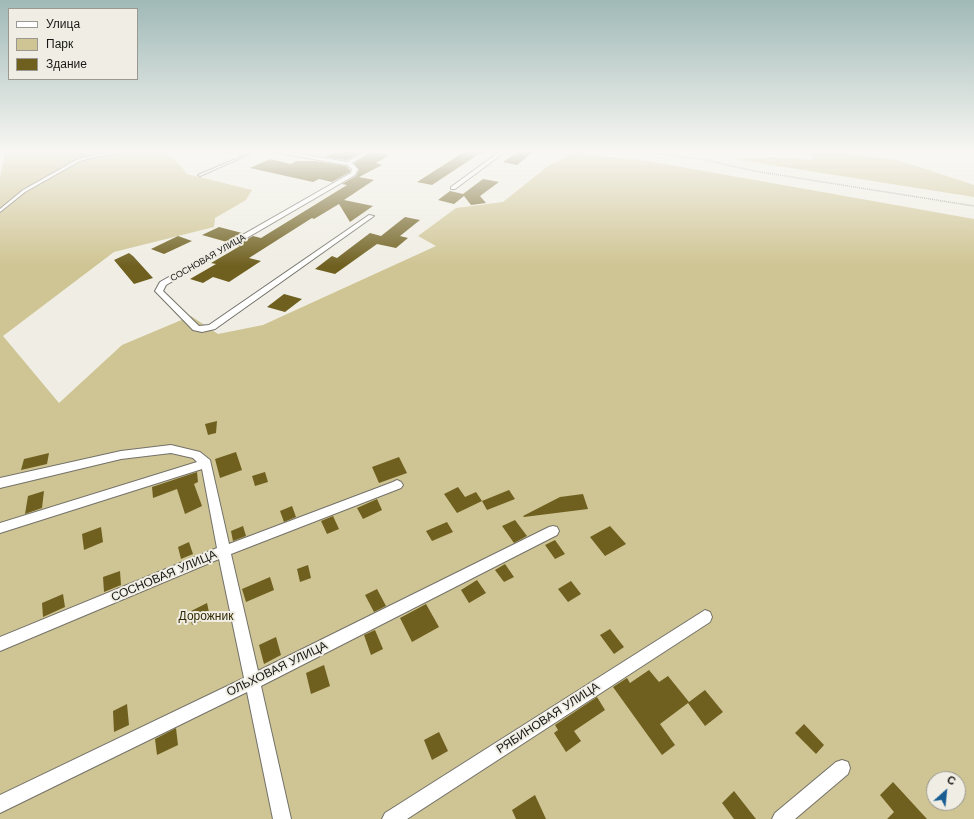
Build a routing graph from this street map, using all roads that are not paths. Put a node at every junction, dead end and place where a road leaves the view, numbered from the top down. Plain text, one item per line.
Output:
1 (25, 190) edge
2 (325, 190) edge
3 (0, 211) edge
4 (371, 216) dead end
5 (206, 463) junction
6 (0, 483) edge
7 (397, 485) dead end
8 (0, 528) edge
9 (553, 531) dead end
10 (224, 551) junction
11 (704, 617) dead end
12 (0, 644) edge
13 (252, 682) junction
14 (842, 768) dead end
15 (0, 804) edge
16 (282, 819) edge
17 (392, 819) edge
18 (781, 819) edge

1 - 3 lane
2 - 4 street, СОСНОВАЯ УЛИЦА
5 - 6 street
5 - 8 street
5 - 10 street
7 - 10 street, СОСНОВАЯ УЛИЦА
9 - 13 street, ОЛЬХОВАЯ УЛИЦА
10 - 12 street, СОСНОВАЯ УЛИЦА
10 - 13 street
11 - 17 street, РЯБИНОВАЯ УЛИЦА
13 - 15 street, ОЛЬХОВАЯ УЛИЦА
13 - 16 street
14 - 18 street

